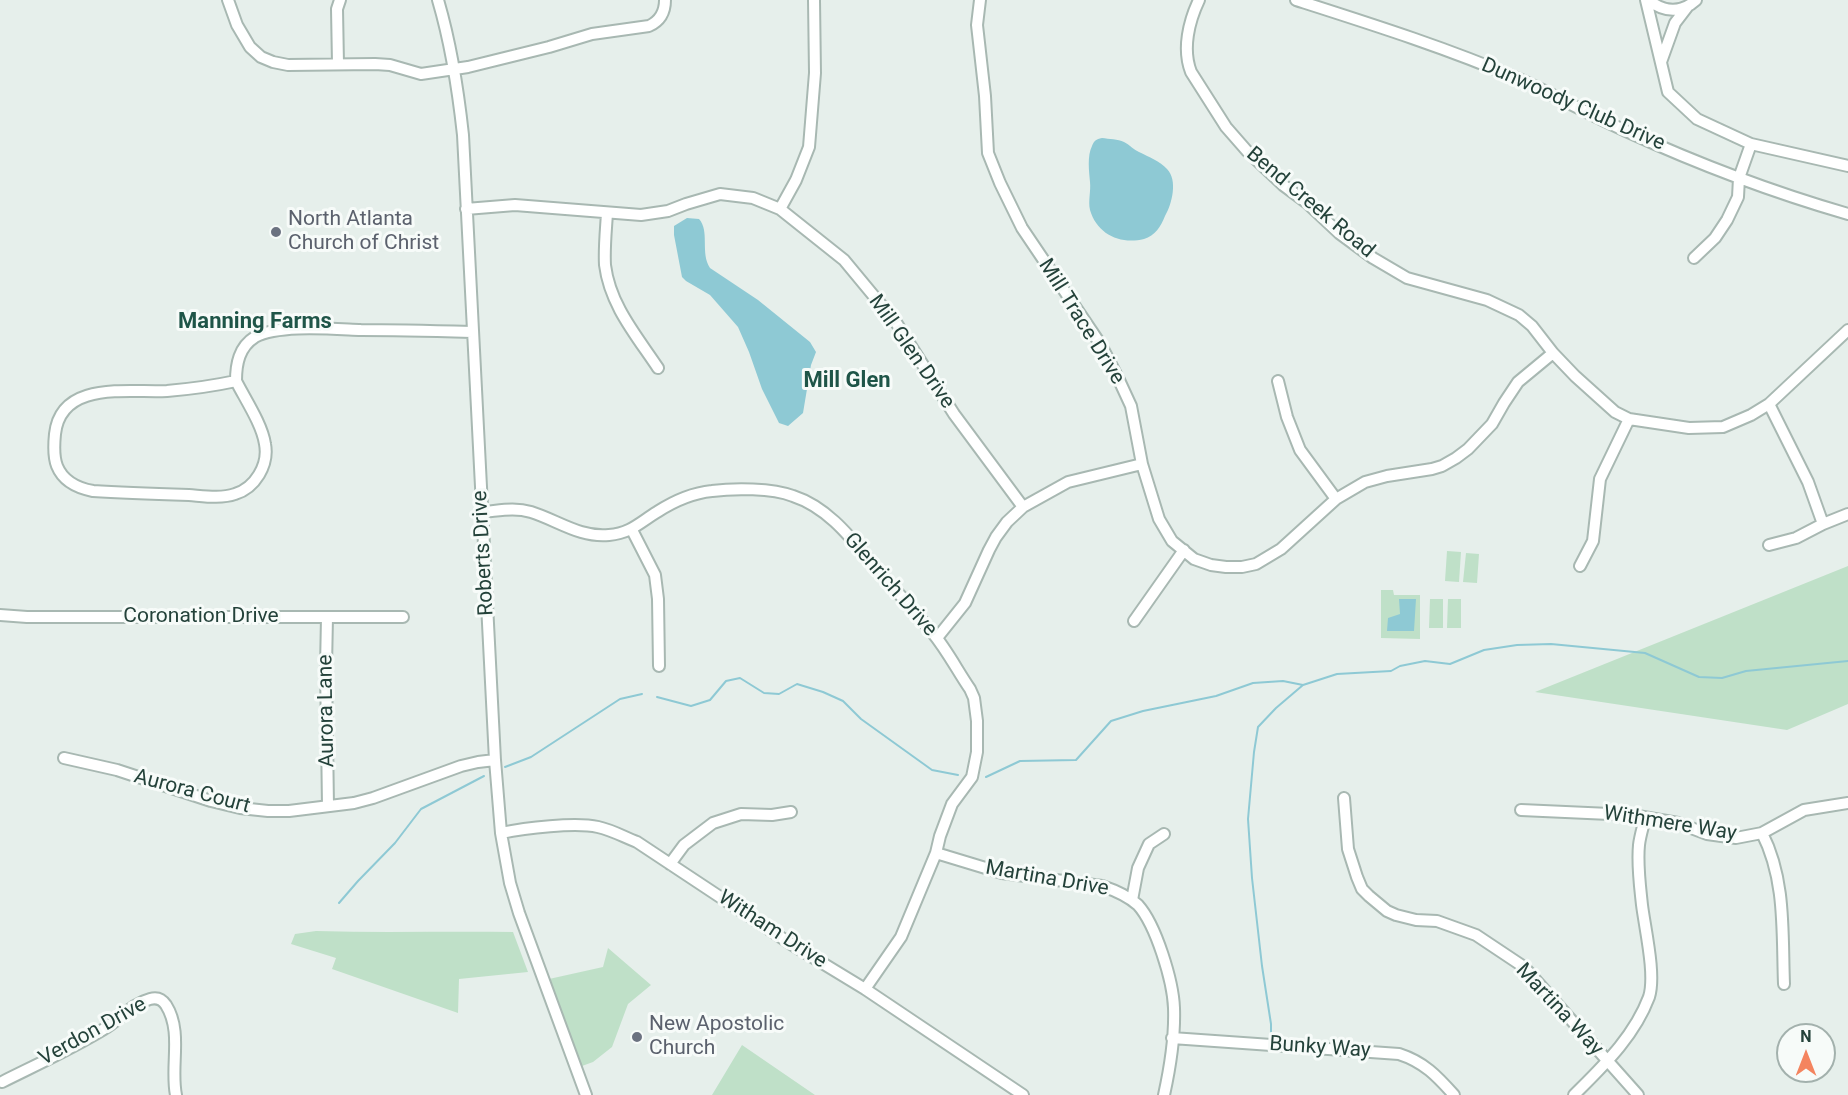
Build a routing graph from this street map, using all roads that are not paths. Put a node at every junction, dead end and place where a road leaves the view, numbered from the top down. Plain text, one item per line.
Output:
1 (228, 0) edge
2 (340, 0) edge
3 (438, 0) edge
4 (666, 0) edge
5 (814, 0) edge
6 (980, 0) edge
7 (1199, 0) edge
8 (1296, 0) edge
9 (1648, 0) edge
10 (1692, 3) edge
11 (1661, 62) junction
12 (338, 64) junction
13 (457, 69) junction
14 (1751, 144) junction
15 (1848, 166) edge
16 (1739, 178) junction
17 (466, 209) junction
18 (780, 209) junction
19 (607, 213) junction
20 (1848, 214) edge
21 (1694, 258) dead end
22 (1848, 330) edge
23 (472, 332) junction
24 (1553, 353) junction
25 (658, 368) dead end
26 (236, 381) junction
27 (1278, 381) dead end
28 (1769, 404) junction
29 (1629, 419) junction
30 (1142, 464) junction
31 (1336, 499) junction
32 (1023, 507) junction
33 (481, 512) junction
34 (1848, 514) edge
35 (1823, 524) junction
36 (632, 530) junction
37 (1769, 545) dead end
38 (1184, 550) junction
39 (1580, 566) dead end
40 (0, 615) edge
41 (327, 617) junction
42 (403, 617) dead end
43 (1134, 621) dead end
44 (937, 638) junction
45 (659, 666) dead end
46 (64, 758) dead end
47 (495, 760) junction
48 (1344, 798) dead end
49 (1848, 803) edge
50 (328, 806) junction
51 (1521, 810) dead end
52 (791, 812) dead end
53 (1645, 818) junction
54 (501, 832) junction
55 (1762, 833) junction
56 (1164, 834) dead end
57 (936, 853) junction
58 (670, 864) junction
59 (1132, 900) junction
60 (1784, 984) dead end
61 (865, 989) junction
62 (1172, 1038) junction
63 (1608, 1061) junction
64 (2, 1082) dead end
65 (176, 1095) edge
66 (586, 1095) edge
67 (1023, 1095) edge
68 (1164, 1095) edge
69 (1454, 1095) edge
70 (1574, 1095) edge
71 (1638, 1095) edge

1 - 12 street
2 - 12 street
3 - 13 street, Roberts Drive
4 - 13 street
5 - 18 street
6 - 30 street, Mill Trace Drive
7 - 24 street, Bend Creek Road
8 - 16 street, Dunwoody Club Drive
9 - 10 street
9 - 11 street
10 - 11 street
11 - 14 street
12 - 13 street
13 - 17 street, Roberts Drive
14 - 15 street
14 - 16 street
16 - 20 street, Dunwoody Club Drive
16 - 21 street
17 - 19 street, Mill Glen Drive
17 - 23 street, Roberts Drive
18 - 19 street, Mill Glen Drive
18 - 32 street, Mill Glen Drive
19 - 25 street
22 - 28 street, Bend Creek Road
23 - 26 street
23 - 33 street, Roberts Drive
24 - 29 street, Bend Creek Road
24 - 31 street, Mill Trace Drive
26 - 26 street
27 - 31 street
28 - 29 street, Bend Creek Road
28 - 35 street
29 - 39 street
30 - 32 street
30 - 38 street, Mill Trace Drive
31 - 38 street, Mill Trace Drive
32 - 44 street
33 - 36 street, Glenrich Drive
33 - 47 street, Roberts Drive
34 - 35 street
35 - 37 street
36 - 44 street, Glenrich Drive
36 - 45 street
38 - 43 street
40 - 41 street, Coronation Drive
41 - 42 street, Coronation Drive
41 - 50 street, Aurora Lane
44 - 57 street, Glenrich Drive
46 - 50 street, Aurora Court
47 - 50 street, Aurora Court
47 - 54 street, Roberts Drive
48 - 63 street, Martina Way
49 - 55 street, Withmere Way
51 - 53 street, Withmere Way
52 - 58 street
53 - 55 street, Withmere Way
53 - 63 street
54 - 58 street, Witham Drive
54 - 66 street, Roberts Drive
55 - 60 street
56 - 59 street
57 - 59 street, Martina Drive
57 - 61 street, Glenrich Drive
58 - 61 street, Witham Drive
59 - 62 street, Martina Drive
61 - 67 street, Witham Drive
62 - 68 street, Martina Drive
62 - 69 street, Bunky Way
63 - 70 street
63 - 71 street, Martina Way
64 - 65 street, Verdon Drive

